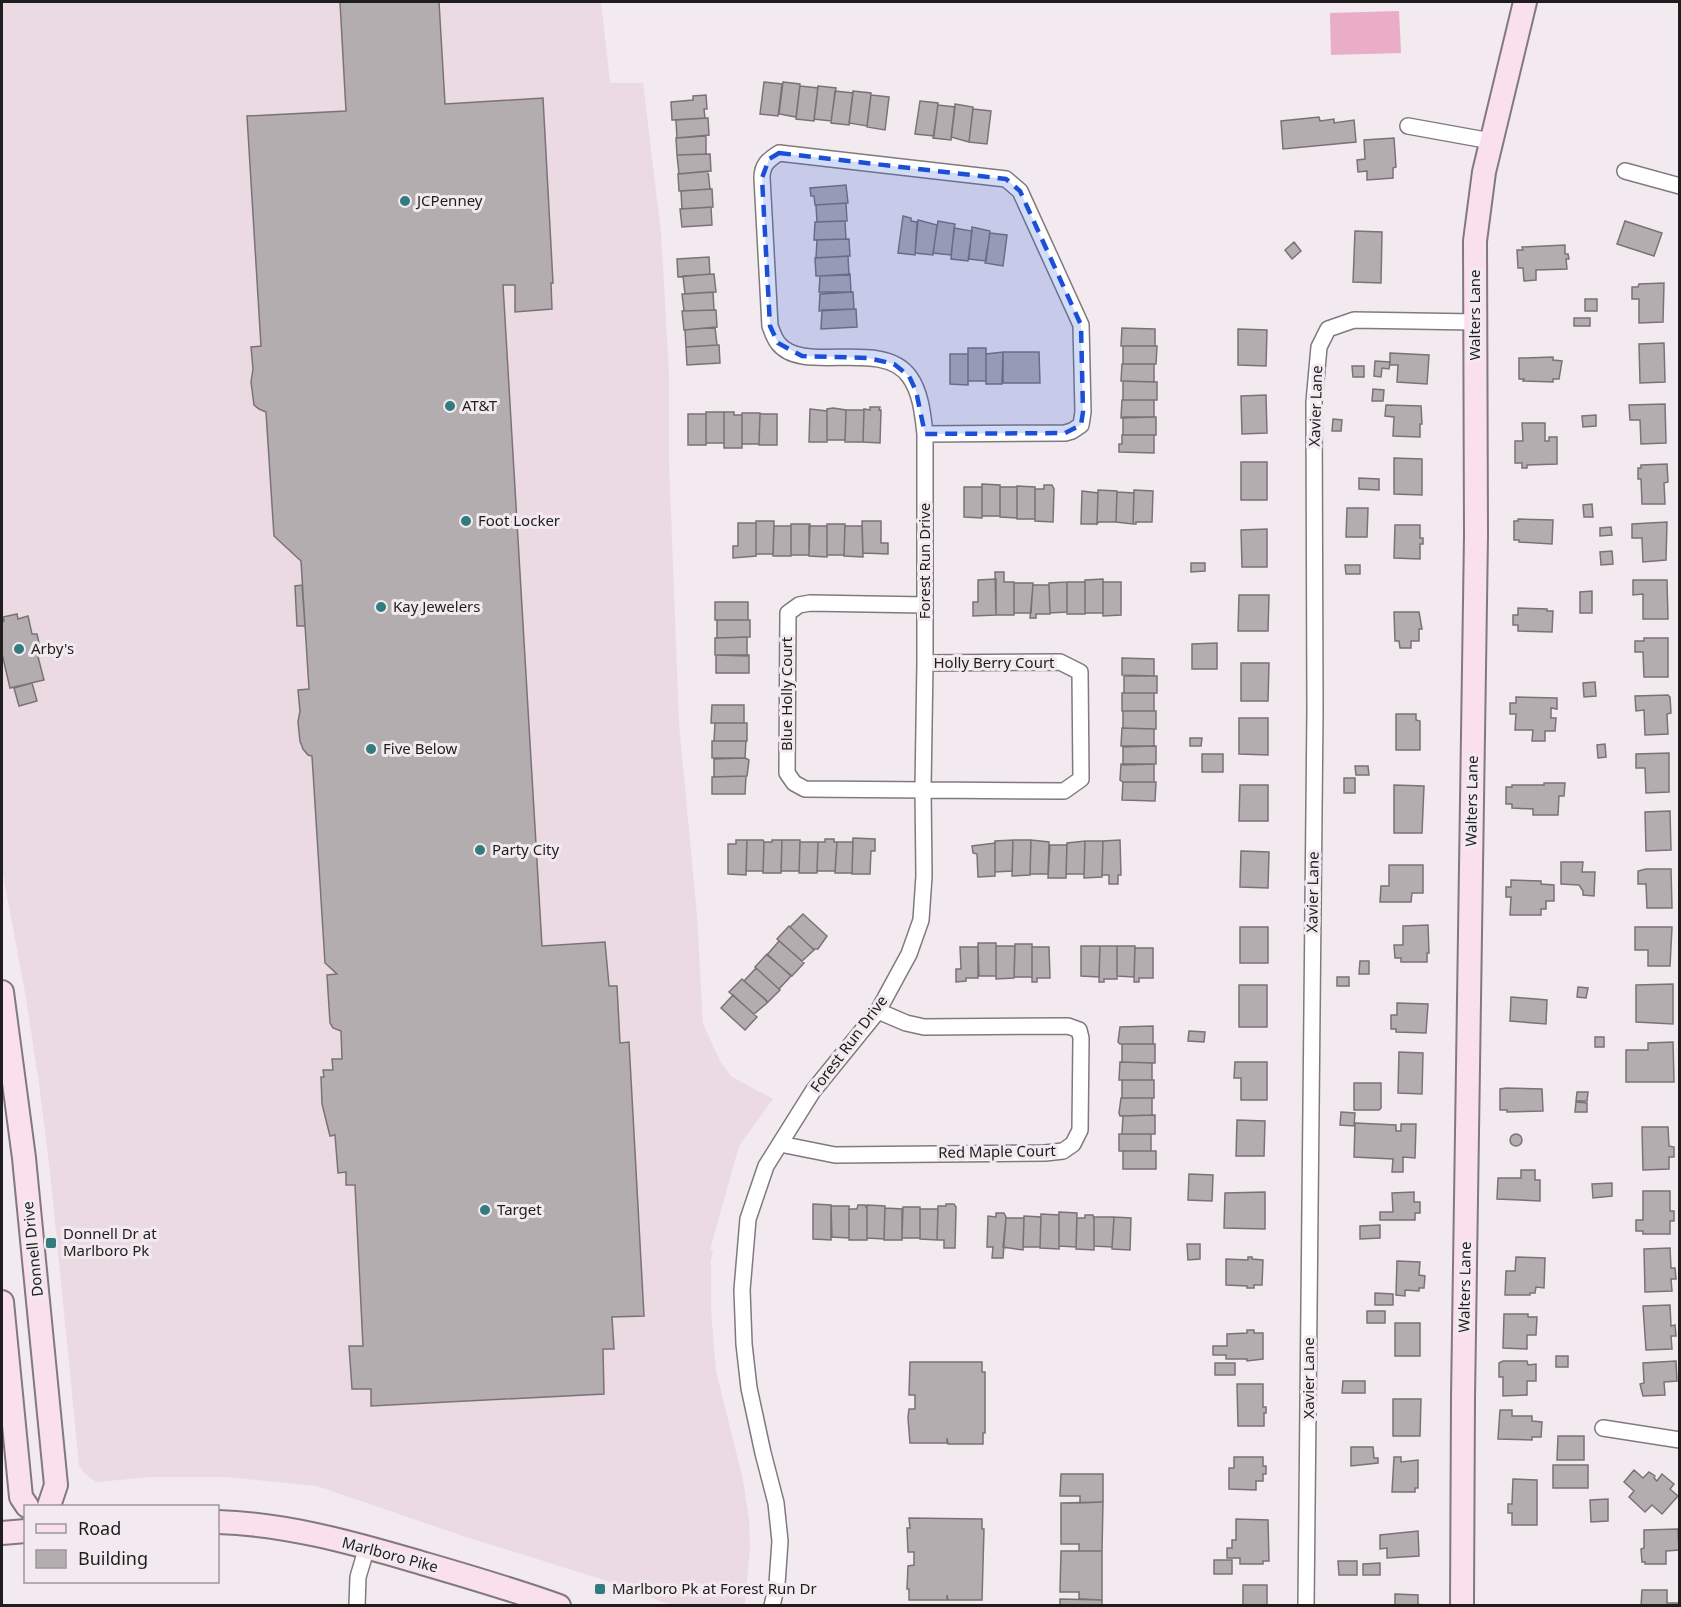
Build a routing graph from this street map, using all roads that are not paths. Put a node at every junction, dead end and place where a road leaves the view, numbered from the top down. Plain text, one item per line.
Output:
1 (1525, 2) edge
2 (1408, 126) dead end
3 (1491, 141) junction
4 (1625, 171) dead end
5 (1680, 186) edge
6 (1475, 322) junction
7 (925, 434) junction
8 (925, 605) junction
9 (925, 663) junction
10 (923, 789) junction
11 (2, 992) edge
12 (878, 1011) junction
13 (780, 1144) junction
14 (2, 1302) edge
15 (1603, 1428) dead end
16 (1680, 1440) edge
17 (26, 1505) edge
18 (49, 1505) edge
19 (219, 1522) edge
20 (24, 1531) edge
21 (2, 1533) edge
22 (367, 1547) junction
23 (357, 1605) edge
24 (559, 1605) edge
25 (772, 1605) edge
26 (1306, 1605) edge
27 (1462, 1605) edge

1 - 3 street, Walters Lane
2 - 3 street
3 - 6 street, Walters Lane
4 - 5 street
6 - 26 street, Xavier Lane
6 - 27 street, Walters Lane
7 - 7 street, Forest Run Drive
7 - 8 street, Forest Run Drive
8 - 9 street, Forest Run Drive
8 - 10 street, Blue Holly Court
9 - 10 street, Forest Run Drive
9 - 10 street, Holly Berry Court
10 - 12 street, Forest Run Drive
11 - 18 street, Donnell Drive
12 - 13 street, Forest Run Drive
12 - 13 street, Red Maple Court
13 - 25 street, Forest Run Drive
14 - 17 street
15 - 16 street
19 - 22 street, Marlboro Pike
20 - 21 street
22 - 23 street
22 - 24 street, Marlboro Pike

